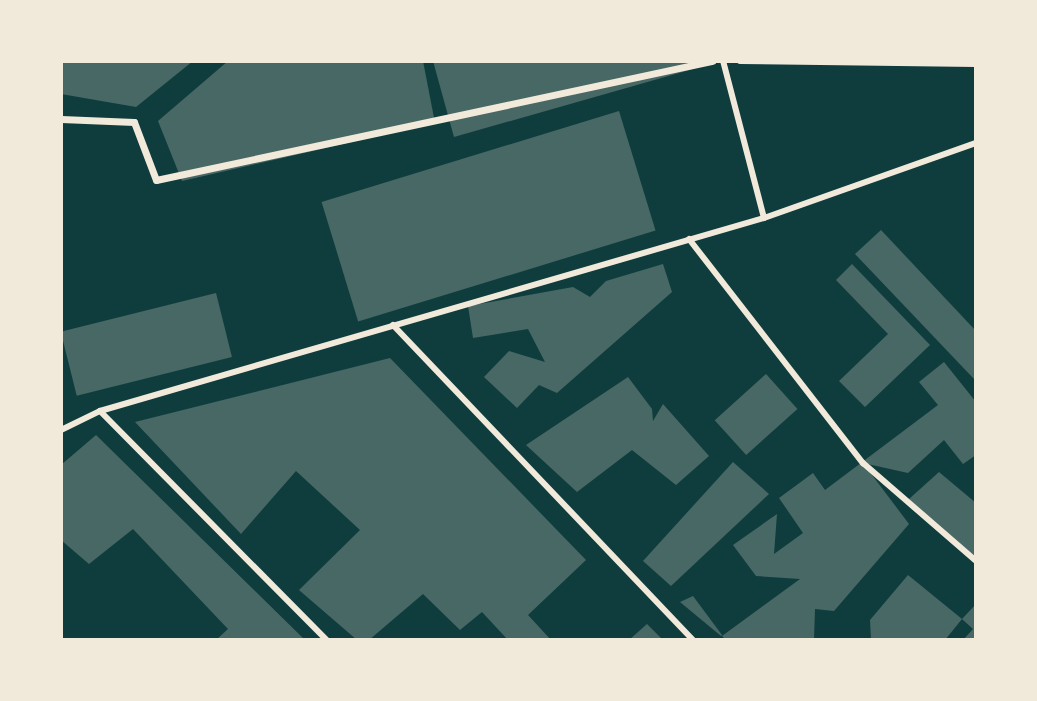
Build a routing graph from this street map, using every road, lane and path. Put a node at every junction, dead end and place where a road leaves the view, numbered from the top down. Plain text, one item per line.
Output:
1 (712, 61) edge
2 (723, 61) edge
3 (740, 61) edge
4 (976, 64) edge
5 (61, 119) edge
6 (976, 143) edge
7 (764, 218) junction
8 (689, 239) junction
9 (393, 325) junction
10 (100, 411) junction
11 (61, 430) edge
12 (976, 561) edge
13 (327, 640) edge
14 (693, 640) edge

1 - 5 street
2 - 7 street
3 - 4 street
6 - 7 street
7 - 8 street
8 - 9 street
8 - 12 street
9 - 10 street
9 - 14 street
10 - 11 street
10 - 13 street

